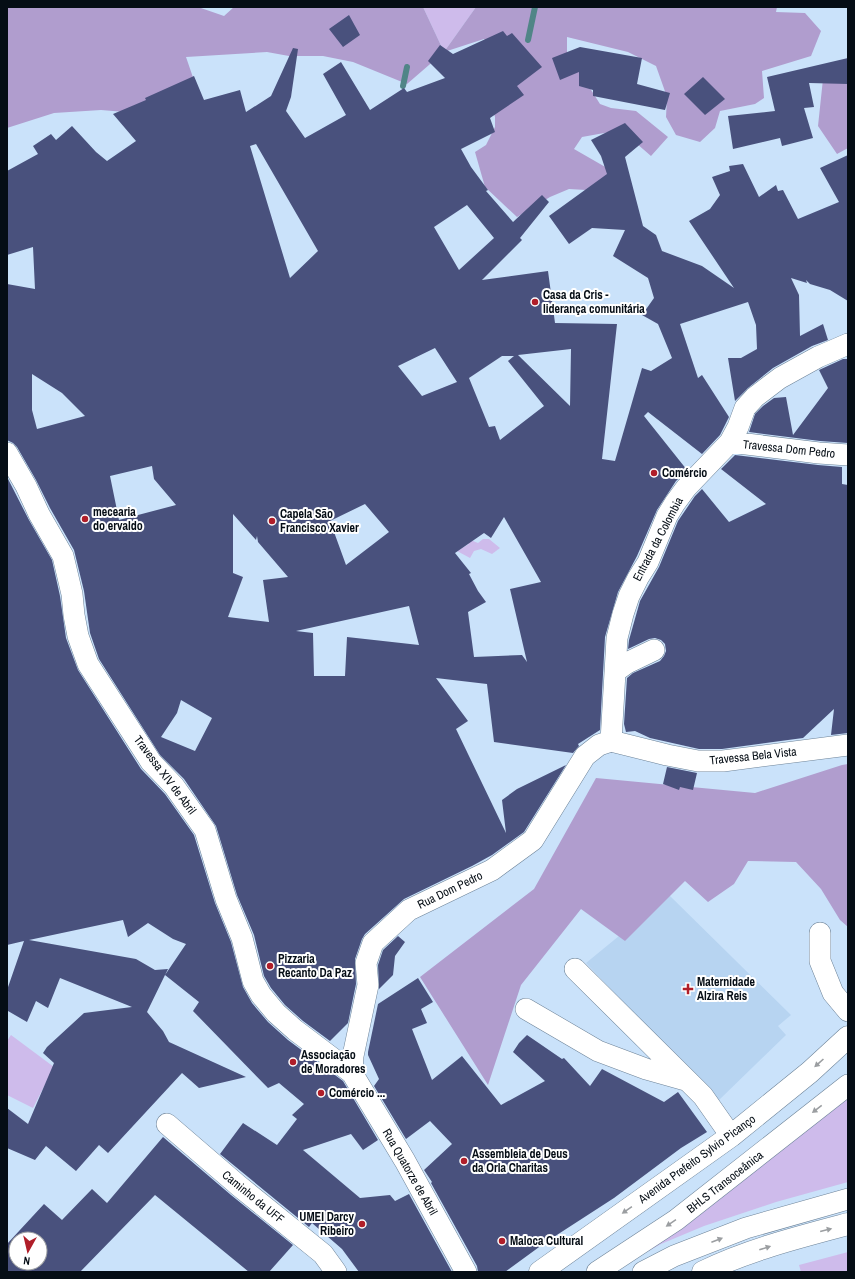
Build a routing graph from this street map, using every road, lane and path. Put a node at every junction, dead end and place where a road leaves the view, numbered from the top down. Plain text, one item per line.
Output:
1 (848, 344) edge
2 (730, 442) junction
3 (7, 453) edge
4 (848, 455) edge
5 (654, 650) dead end
6 (616, 671) junction
7 (611, 741) junction
8 (848, 745) edge
9 (820, 933) dead end
10 (575, 969) dead end
11 (526, 1009) dead end
12 (848, 1011) edge
13 (848, 1038) edge
14 (352, 1073) junction
15 (687, 1081) junction
16 (848, 1085) edge
17 (167, 1124) dead end
18 (731, 1136) junction
19 (848, 1199) edge
20 (848, 1224) edge
21 (336, 1272) edge
22 (466, 1272) edge
23 (540, 1272) edge
24 (597, 1272) edge
25 (643, 1272) edge
26 (703, 1272) edge

1 - 2 street, Entrada da Colombia
2 - 4 street, Travessa Dom Pedro
2 - 6 street, Entrada da Colombia
3 - 14 street, Travessa XIV de Abril
5 - 6 street
6 - 7 street, Entrada da Colombia
7 - 8 street, Travessa Bela Vista
7 - 14 street, Rua Dom Pedro
9 - 12 street
10 - 15 street
11 - 15 street
13 -> 18 main road, Avenida Prefeito Sylvio Picanço
14 - 22 street, Rua Quatorze de Abril
15 - 18 street
16 -> 24 street, BHLS Transoceânica
17 - 21 street, Caminho da UFF
18 -> 23 main road, Avenida Prefeito Sylvio Picanço
25 -> 19 street
26 -> 20 main road

